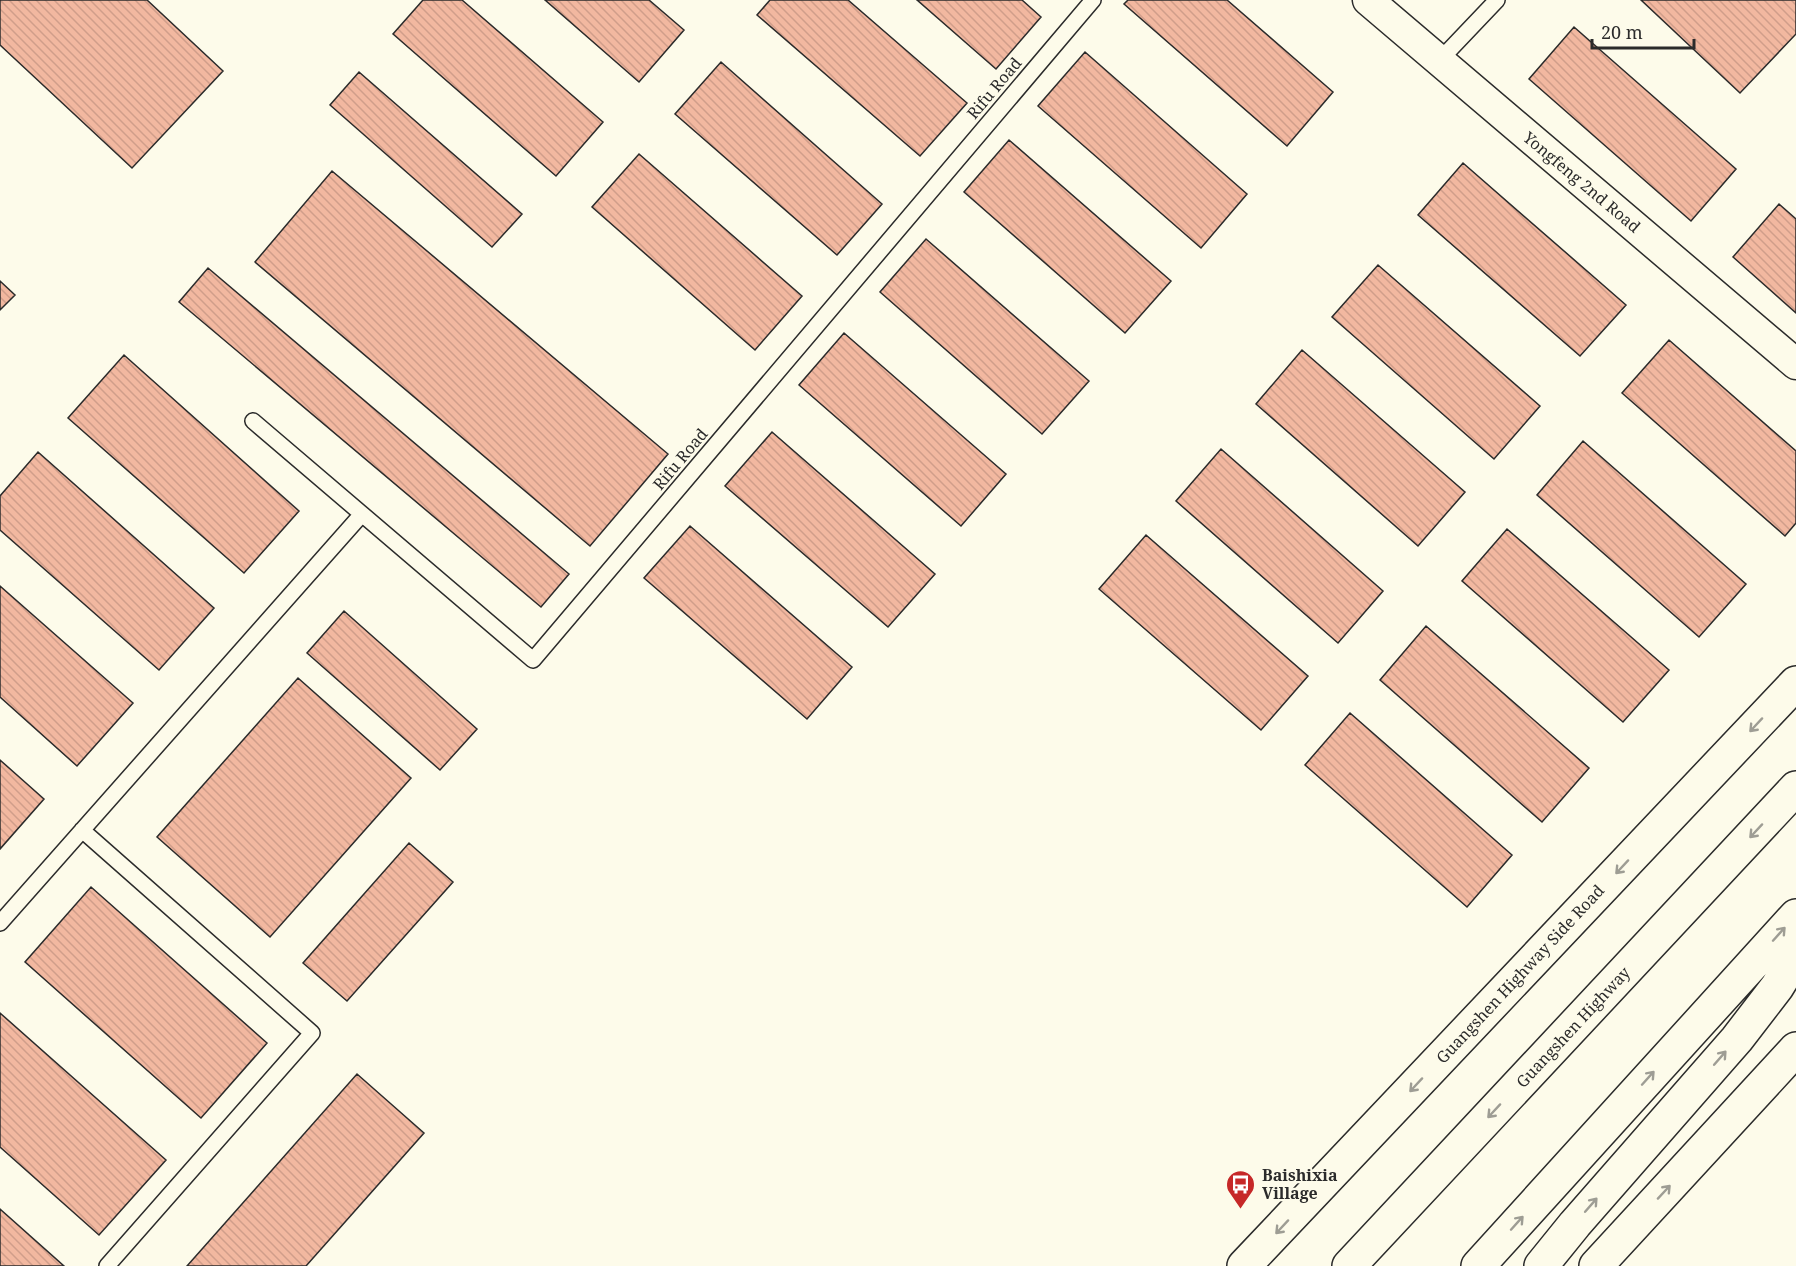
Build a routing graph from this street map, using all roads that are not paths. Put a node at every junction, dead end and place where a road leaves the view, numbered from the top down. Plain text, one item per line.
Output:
1 (1093, 0) edge
2 (1368, 0) edge
3 (1497, 0) edge
4 (1439, 61) junction
5 (1796, 364) edge
6 (253, 421) dead end
7 (362, 514) junction
8 (1796, 683) edge
9 (1796, 788) edge
10 (82, 830) junction
11 (1796, 916) edge
12 (0, 923) edge
13 (1796, 956) edge
14 (1796, 1049) edge
15 (107, 1266) edge
16 (1244, 1266) edge
17 (1349, 1266) edge
18 (1478, 1266) edge
19 (1541, 1266) edge
20 (1596, 1266) edge

1 - 7 lane, Rifu Road
2 - 4 street, Yongfeng 2nd Road
3 - 4 lane
4 - 5 street, Yongfeng 2nd Road
6 - 7 lane, Rifu Road
7 - 10 lane
8 -> 16 main road, Guangshen Highway Side Road
9 -> 17 main road, Guangshen Highway
10 - 12 lane
10 - 15 lane
18 -> 11 main road
19 -> 13 main road
20 -> 14 main road

